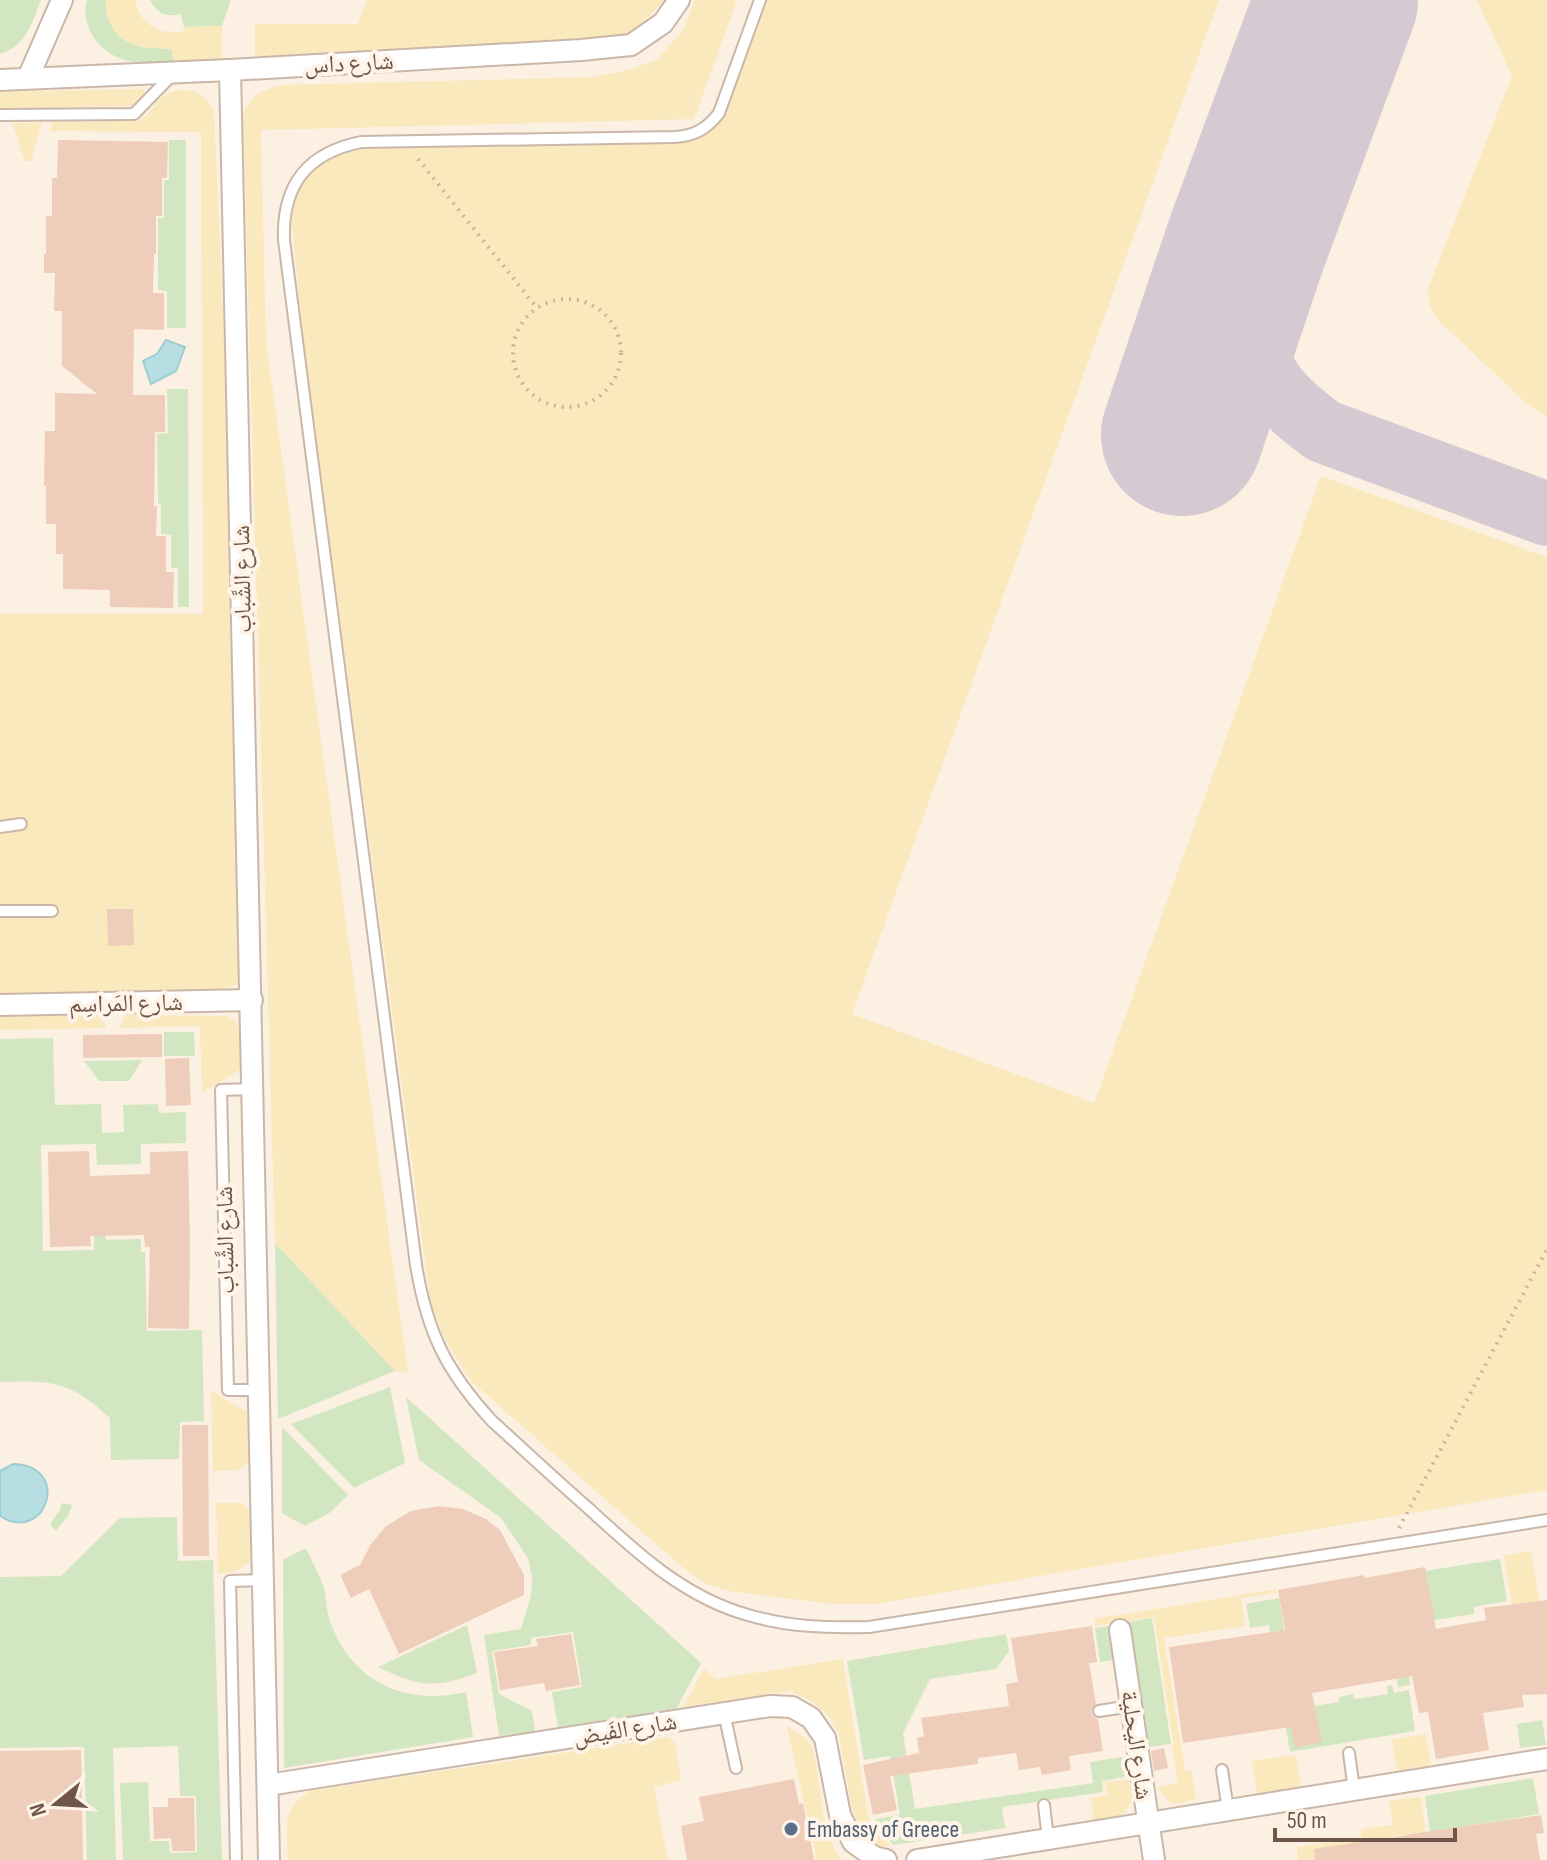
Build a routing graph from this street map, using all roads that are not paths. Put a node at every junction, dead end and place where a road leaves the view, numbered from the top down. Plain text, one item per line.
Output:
1 (62, 0) edge
2 (679, 0) edge
3 (760, 0) edge
4 (230, 70) junction
5 (174, 72) junction
6 (28, 78) junction
7 (0, 80) edge
8 (0, 115) edge
9 (21, 824) dead end
10 (0, 827) edge
11 (0, 911) edge
12 (52, 911) dead end
13 (252, 1000) junction
14 (0, 1005) edge
15 (253, 1089) junction
16 (260, 1390) junction
17 (1547, 1520) edge
18 (264, 1580) junction
19 (1120, 1630) dead end
20 (1131, 1706) junction
21 (1099, 1711) dead end
22 (724, 1713) junction
23 (1349, 1753) dead end
24 (1547, 1759) edge
25 (736, 1768) dead end
26 (1222, 1770) dead end
27 (268, 1785) junction
28 (1354, 1790) junction
29 (1044, 1805) dead end
30 (1228, 1810) junction
31 (1148, 1823) junction
32 (1048, 1839) junction
33 (236, 1860) edge
34 (269, 1860) edge
35 (886, 1860) edge
36 (917, 1860) edge
37 (1154, 1860) edge

1 - 6 street
2 - 4 street, شارع داس
3 - 17 lane
4 - 5 street, شارع داس
4 - 13 street, شارع الشَّباب
5 - 6 street, شارع داس
5 - 8 lane
6 - 7 street, شارع داس
9 - 10 lane
11 - 12 lane
13 - 14 street, شارع المَراسِم
13 - 15 street, شارع الشَّباب
15 - 16 street, شارع الشَّباب
15 - 16 lane, شارع الشَّباب
16 - 18 street, شارع الشَّباب
18 - 27 street, شارع الشَّباب
18 - 33 lane
19 - 20 street, شارع اليحلية
20 - 21 lane
20 - 31 street, شارع اليحلية
22 - 25 lane
22 - 27 street, شارع الفَيض
22 - 35 street, شارع الفَيض
23 - 28 lane
24 - 28 street
26 - 30 lane
27 - 34 street, شارع الشَّباب
28 - 30 street
29 - 32 lane
30 - 31 street
31 - 32 street
31 - 37 street, شارع اليحلية
32 - 36 street

